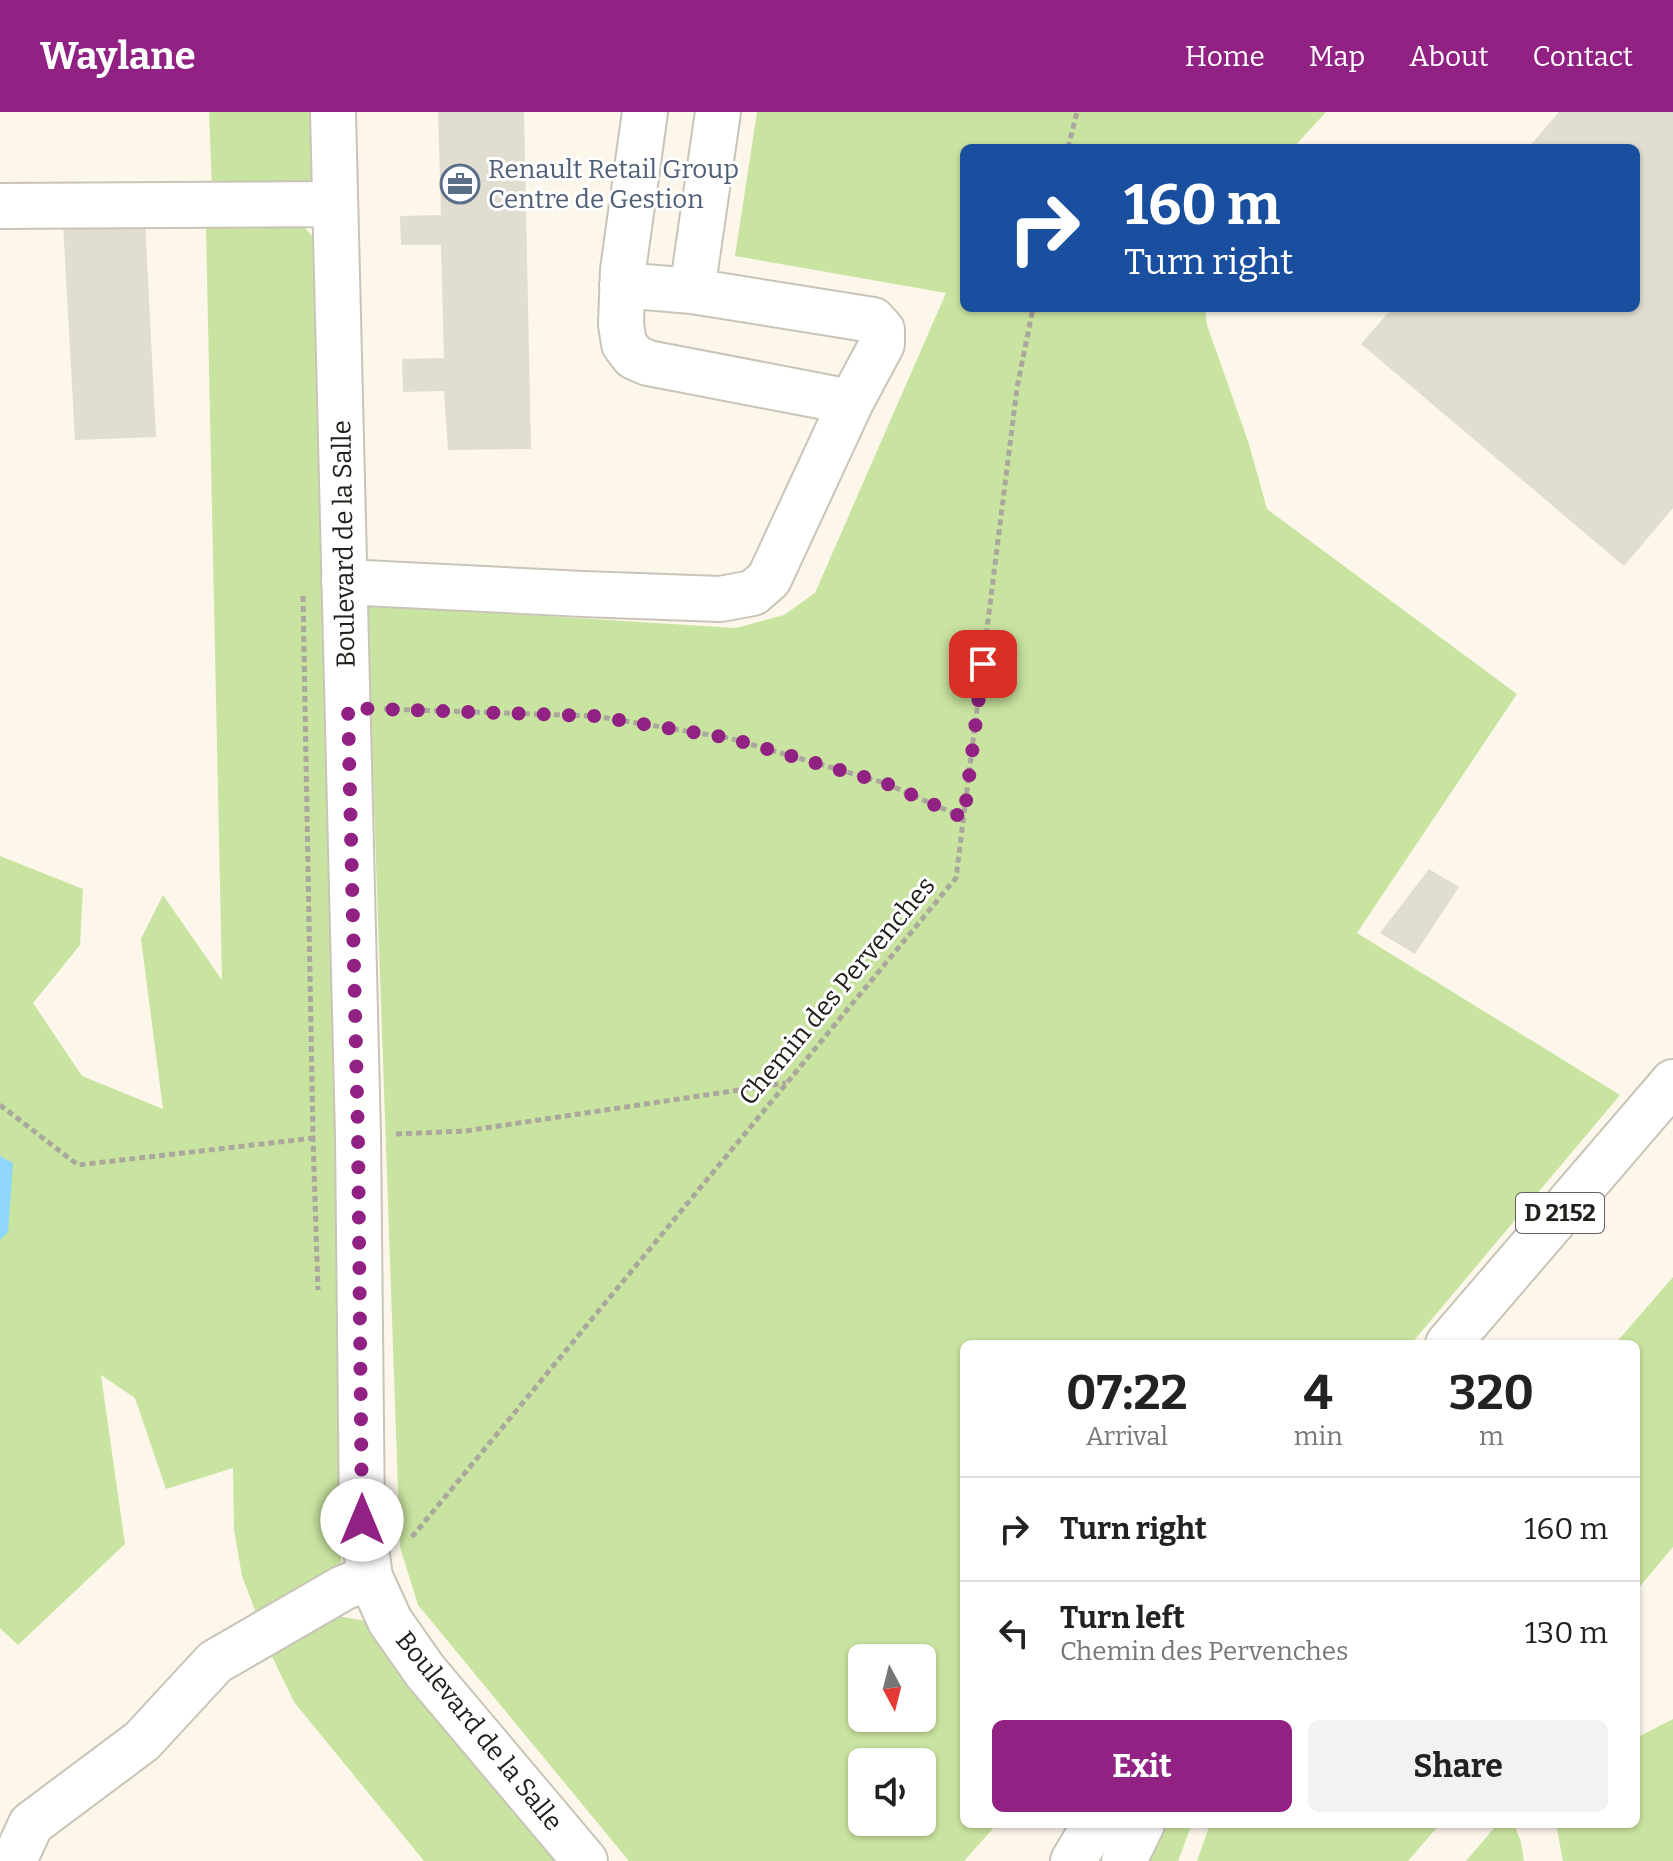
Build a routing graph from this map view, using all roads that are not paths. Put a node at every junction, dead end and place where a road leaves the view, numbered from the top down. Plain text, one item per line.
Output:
1 (333, 112) edge
2 (645, 112) edge
3 (718, 112) edge
4 (335, 204) junction
5 (0, 206) edge
6 (622, 285) junction
7 (692, 291) junction
8 (851, 402) junction
9 (344, 582) junction
10 (1673, 1082) edge
11 (1451, 1340) edge
12 (370, 1577) junction
13 (1093, 1828) edge
14 (1140, 1828) edge
15 (14, 1861) edge
16 (585, 1861) edge
17 (1073, 1861) edge
18 (1124, 1861) edge

1 - 4 street, Boulevard de la Salle
2 - 6 street
3 - 7 street
4 - 5 street
4 - 9 street, Boulevard de la Salle
6 - 7 street
6 - 8 street
7 - 8 street
8 - 9 street
9 - 12 street, Boulevard de la Salle
10 - 11 street, D 2152
12 - 15 street
12 - 16 street, Boulevard de la Salle
13 - 17 street
14 - 18 street

